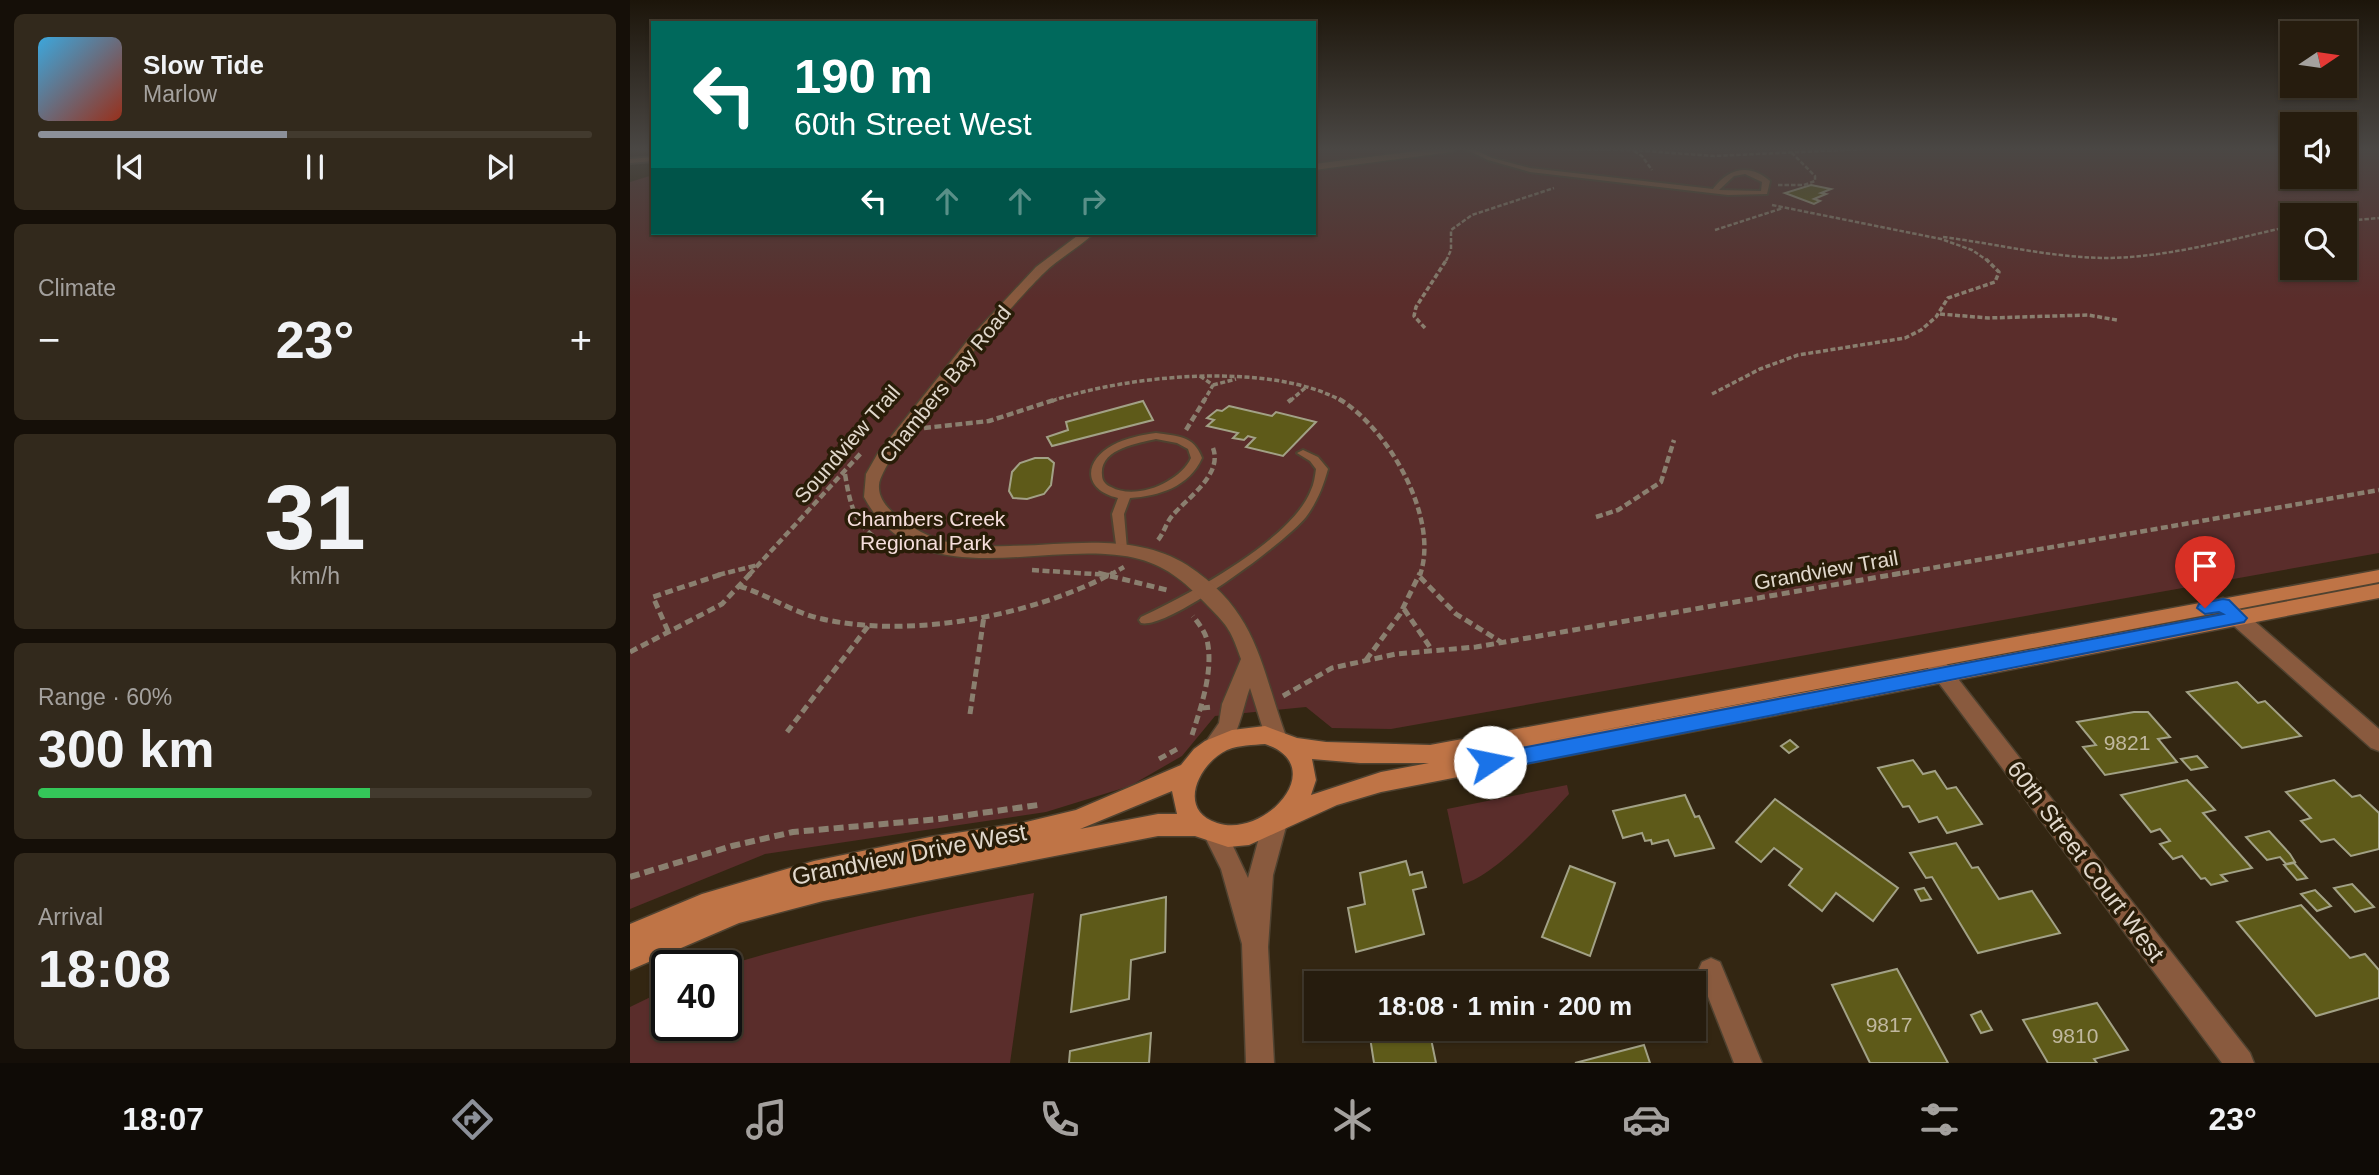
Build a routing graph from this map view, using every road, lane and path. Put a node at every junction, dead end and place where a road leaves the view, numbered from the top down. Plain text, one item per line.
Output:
1 (1518, 199) edge
2 (1762, 203) dead end
3 (1785, 207) junction
4 (2379, 218) edge
5 (2357, 220) edge
6 (2280, 229) edge
7 (1715, 230) dead end
8 (1085, 235) edge
9 (1939, 237) junction
10 (1940, 314) junction
11 (2117, 320) dead end
12 (1425, 328) dead end
13 (1200, 375) junction
14 (1240, 377) junction
15 (1213, 385) junction
16 (1306, 387) junction
17 (1712, 394) dead end
18 (1288, 402) dead end
19 (917, 429) dead end
20 (1185, 430) dead end
21 (1674, 440) dead end
22 (867, 447) dead end
23 (1303, 453) dead end
24 (2379, 491) edge
25 (1125, 495) junction
26 (1596, 517) dead end
27 (1121, 549) junction
28 (759, 565) junction
29 (1419, 576) junction
30 (2379, 576) edge
31 (1208, 590) junction
32 (2379, 591) edge
33 (1182, 603) junction
34 (1404, 609) junction
35 (2230, 611) junction
36 (984, 616) dead end
37 (1146, 620) dead end
38 (869, 625) dead end
39 (668, 631) junction
40 (1502, 642) junction
41 (1433, 651) junction
42 (630, 652) edge
43 (1366, 660) junction
44 (1250, 661) junction
45 (1937, 667) junction
46 (1286, 696) dead end
47 (970, 714) dead end
48 (787, 732) dead end
49 (2379, 742) edge
50 (1284, 743) junction
51 (1214, 746) junction
52 (1152, 763) dead end
53 (1189, 772) junction
54 (1052, 803) dead end
55 (1280, 819) junction
56 (1206, 830) junction
57 (630, 877) edge
58 (630, 937) edge
59 (1255, 947) junction
60 (630, 957) edge
61 (1711, 971) dead end
62 (1260, 1063) edge
63 (1748, 1063) edge
64 (2240, 1063) edge

1 - 12 path
2 - 3 path
3 - 7 path
3 - 9 path
4 - 5 path
6 - 9 path
8 - 27 street, Chambers Bay Road
9 - 10 path
10 - 11 path
10 - 17 path
13 - 14 path
13 - 15 path
13 - 19 path
14 - 15 path
14 - 16 path
15 - 20 path
16 - 18 path
16 - 29 path
21 - 26 path
22 - 28 path, Soundview Trail
23 - 31 lane
24 - 40 path, Grandview Trail
25 - 25 lane
25 - 27 lane
27 - 31 street, Chambers Bay Road
28 - 39 path, Soundview Trail
28 - 39 path
29 - 34 path
29 - 40 path
30 - 35 street
31 - 33 lane
31 - 44 street, Chambers Bay Road
32 - 35 street
33 - 37 lane
33 - 52 path
34 - 41 path
34 - 43 path
35 - 45 street
35 - 49 street
36 - 47 path
38 - 48 path
39 - 42 path, Soundview Trail
40 - 41 path, Grandview Trail
41 - 43 path, Grandview Trail
43 - 46 path, Grandview Trail
44 - 50 street, Chambers Bay Road
44 - 51 street
45 - 50 street
45 - 55 street
45 - 64 street, 60th Street Court West
50 - 51 street
50 - 55 street
51 - 53 street
53 - 56 street
53 - 58 street, Grandview Drive West
54 - 57 path
55 - 56 street
55 - 59 street
56 - 59 street
56 - 60 street, Grandview Drive West
59 - 62 street
61 - 63 street

